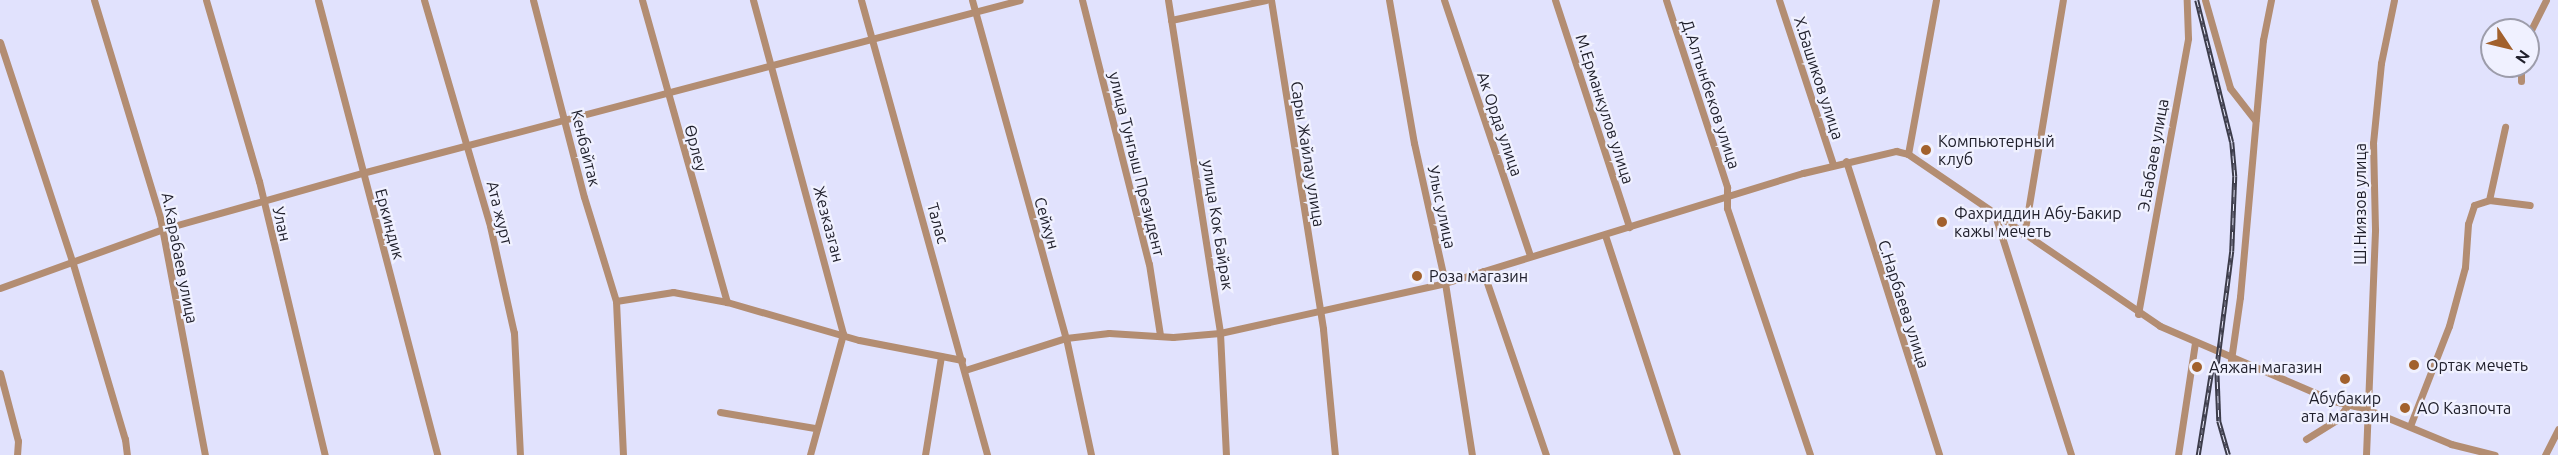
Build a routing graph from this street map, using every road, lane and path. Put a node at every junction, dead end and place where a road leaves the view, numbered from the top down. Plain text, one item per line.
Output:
1 (94, 0) edge
2 (206, 0) edge
3 (318, 0) edge
4 (424, 0) edge
5 (533, 0) edge
6 (642, 0) edge
7 (753, 0) edge
8 (861, 0) edge
9 (972, 0) edge
10 (1020, 0) edge
11 (1082, 0) edge
12 (1167, 0) edge
13 (1266, 0) edge
14 (1271, 0) edge
15 (1389, 0) edge
16 (1444, 0) edge
17 (1555, 0) edge
18 (1666, 0) edge
19 (1779, 0) edge
20 (1936, 0) edge
21 (2063, 0) edge
22 (2187, 0) edge
23 (2205, 0) edge
24 (2271, 0) edge
25 (2394, 0) edge
26 (2546, 0) edge
27 (975, 13) junction
28 (2537, 18) edge
29 (1171, 20) junction
30 (870, 41) junction
31 (0, 42) edge
32 (771, 65) junction
33 (667, 90) junction
34 (565, 120) junction
35 (2255, 120) junction
36 (2505, 127) dead end
37 (468, 145) junction
38 (1908, 154) junction
39 (1846, 161) junction
40 (1833, 165) junction
41 (362, 172) junction
42 (1728, 197) junction
43 (2489, 200) junction
44 (263, 201) junction
45 (2530, 205) dead end
46 (1995, 215) junction
47 (1629, 227) junction
48 (163, 229) junction
49 (1605, 235) junction
50 (2024, 235) junction
51 (1530, 256) junction
52 (73, 264) junction
53 (1483, 271) junction
54 (1445, 283) junction
55 (0, 288) edge
56 (616, 301) junction
57 (726, 302) junction
58 (1321, 312) junction
59 (2138, 314) junction
60 (1220, 333) junction
61 (843, 334) junction
62 (1160, 335) junction
63 (1066, 338) junction
64 (2195, 342) junction
65 (941, 356) junction
66 (962, 360) junction
67 (2231, 360) junction
68 (965, 370) junction
69 (0, 373) edge
70 (2348, 405) junction
71 (2369, 410) junction
72 (720, 412) dead end
73 (2410, 426) junction
74 (815, 428) junction
75 (2558, 429) edge
76 (2306, 439) dead end
77 (18, 455) edge
78 (127, 455) edge
79 (205, 455) edge
80 (324, 455) edge
81 (436, 455) edge
82 (520, 455) edge
83 (623, 455) edge
84 (810, 455) edge
85 (925, 455) edge
86 (987, 455) edge
87 (1091, 455) edge
88 (1227, 455) edge
89 (1335, 455) edge
90 (1472, 455) edge
91 (1546, 455) edge
92 (1677, 455) edge
93 (1810, 455) edge
94 (1939, 455) edge
95 (2071, 455) edge
96 (2178, 455) edge
97 (2366, 455) edge
98 (2495, 455) edge
99 (2545, 455) edge

1 - 48 street, А.Карабаев улица
2 - 44 street, Улан
3 - 41 street, Еркиндик
4 - 37 street, Ата журт
5 - 34 street, Кенбайтак
6 - 33 street, Өрлеу
7 - 32 street, Жезказган
8 - 30 street, Талас
9 - 27 street, Сейхун
10 - 27 street
11 - 62 street, улица Тунгыш Президент
12 - 29 street, улица Кок Байрак
13 - 29 street
14 - 58 street, Сары Жайлау улица
15 - 54 street, Улыс улица
16 - 51 street, Ак Орда улица
17 - 47 street, М.Ерманкулов улица
18 - 42 street, Д.Алтынбеков улица
19 - 40 street, Х.Башиков улица
20 - 38 street
21 - 50 street
22 - 59 street, Э.Бабаев улица
23 - 35 street
24 - 35 street
25 - 71 street, Ш.Ниязов улица
26 - 28 street
27 - 30 street
27 - 63 street, Сейхун
29 - 60 street, улица Кок Байрак
30 - 32 street
30 - 66 street, Талас
31 - 52 street
32 - 33 street
32 - 61 street, Жезказган
33 - 34 street
33 - 57 street, Өрлеу
34 - 37 street
34 - 56 street, Кенбайтак
35 - 67 street
36 - 43 street
37 - 41 street
37 - 82 street, Ата журт
38 - 39 street
38 - 46 street
39 - 40 street
39 - 94 street, С.Нарбаева улица
40 - 42 street
41 - 44 street
41 - 81 street, Еркиндик
42 - 47 street
42 - 93 street
43 - 45 street
43 - 73 street
44 - 48 street
44 - 80 street, Улан
46 - 50 street
46 - 95 street
47 - 49 street
48 - 52 street
48 - 79 street, А.Карабаев улица
49 - 51 street
49 - 92 street
50 - 59 street
51 - 53 street
52 - 55 street
52 - 78 street
53 - 54 street
53 - 91 street
54 - 58 street
54 - 90 street, Улыс улица
56 - 57 street
56 - 83 street, Кенбайтак
57 - 61 street
58 - 60 street
58 - 89 street
59 - 64 street
60 - 62 street
60 - 88 street, улица Кок Байрак
61 - 65 street
61 - 74 street
62 - 63 street
63 - 68 street
63 - 87 street, Сейхун
64 - 67 street
64 - 96 street
65 - 66 street
65 - 85 street
66 - 68 street, Талас
67 - 70 street
68 - 86 street, Талас
69 - 77 street
70 - 71 street
70 - 76 street
71 - 73 street
71 - 97 street, Ш.Ниязов улица
72 - 74 street
73 - 98 street
74 - 84 street
75 - 99 street

